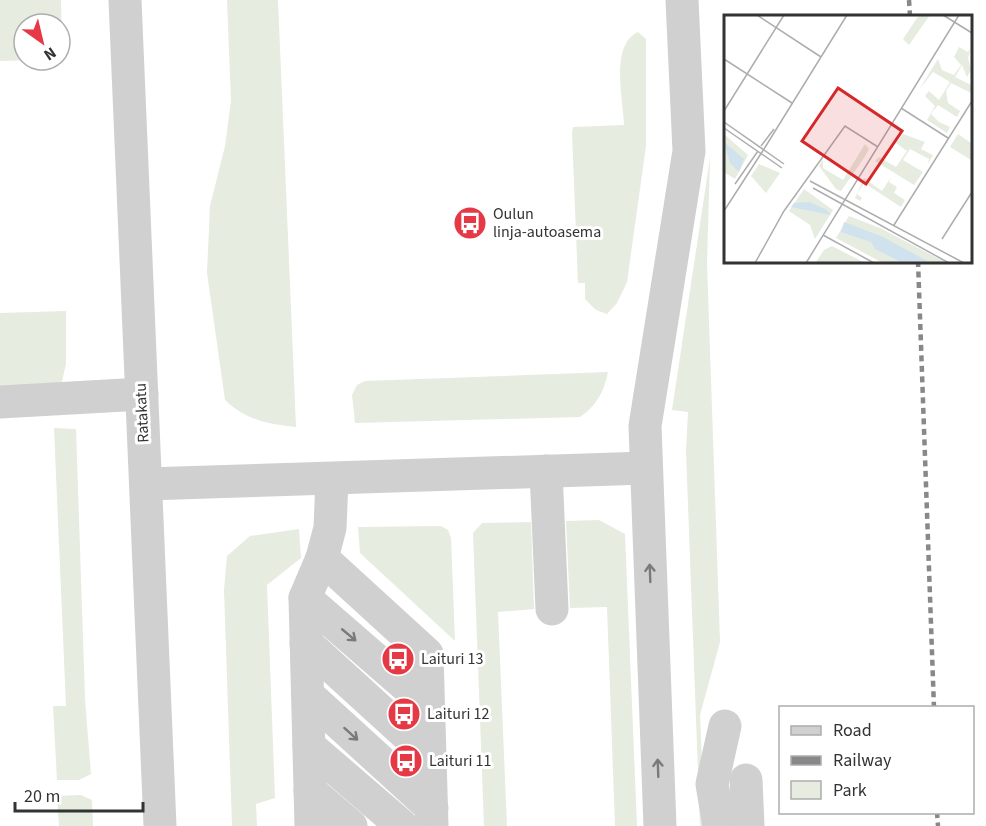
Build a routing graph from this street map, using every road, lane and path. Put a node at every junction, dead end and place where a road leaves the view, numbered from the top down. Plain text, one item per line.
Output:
1 (125, 0) edge
2 (682, 0) edge
3 (142, 394) junction
4 (0, 402) edge
5 (646, 468) junction
6 (546, 471) junction
7 (332, 479) junction
8 (146, 484) junction
9 (322, 558) junction
10 (305, 598) junction
11 (552, 609) dead end
12 (306, 643) junction
13 (308, 695) junction
14 (427, 704) junction
15 (725, 726) dead end
16 (309, 746) junction
17 (430, 756) junction
18 (746, 780) dead end
19 (310, 791) junction
20 (432, 817) edge
21 (160, 826) edge
22 (311, 826) edge
23 (351, 826) edge
24 (402, 826) edge
25 (660, 826) edge
26 (719, 826) edge
27 (748, 826) edge

1 - 3 street, Ratakatu
2 - 5 street
3 - 4 street
3 - 8 street, Ratakatu
5 - 6 street
25 -> 5 street
6 - 7 street
6 - 11 street
7 - 8 street
7 - 9 street
8 - 21 street, Ratakatu
9 - 10 street
9 - 14 street
10 - 12 street
10 -> 14 street
12 - 13 street
12 - 17 street
13 - 16 street
13 -> 20 street
14 - 17 street
15 - 26 street
16 - 19 street
16 - 24 street
17 - 20 street
18 - 27 street
19 - 22 street
19 - 23 street

